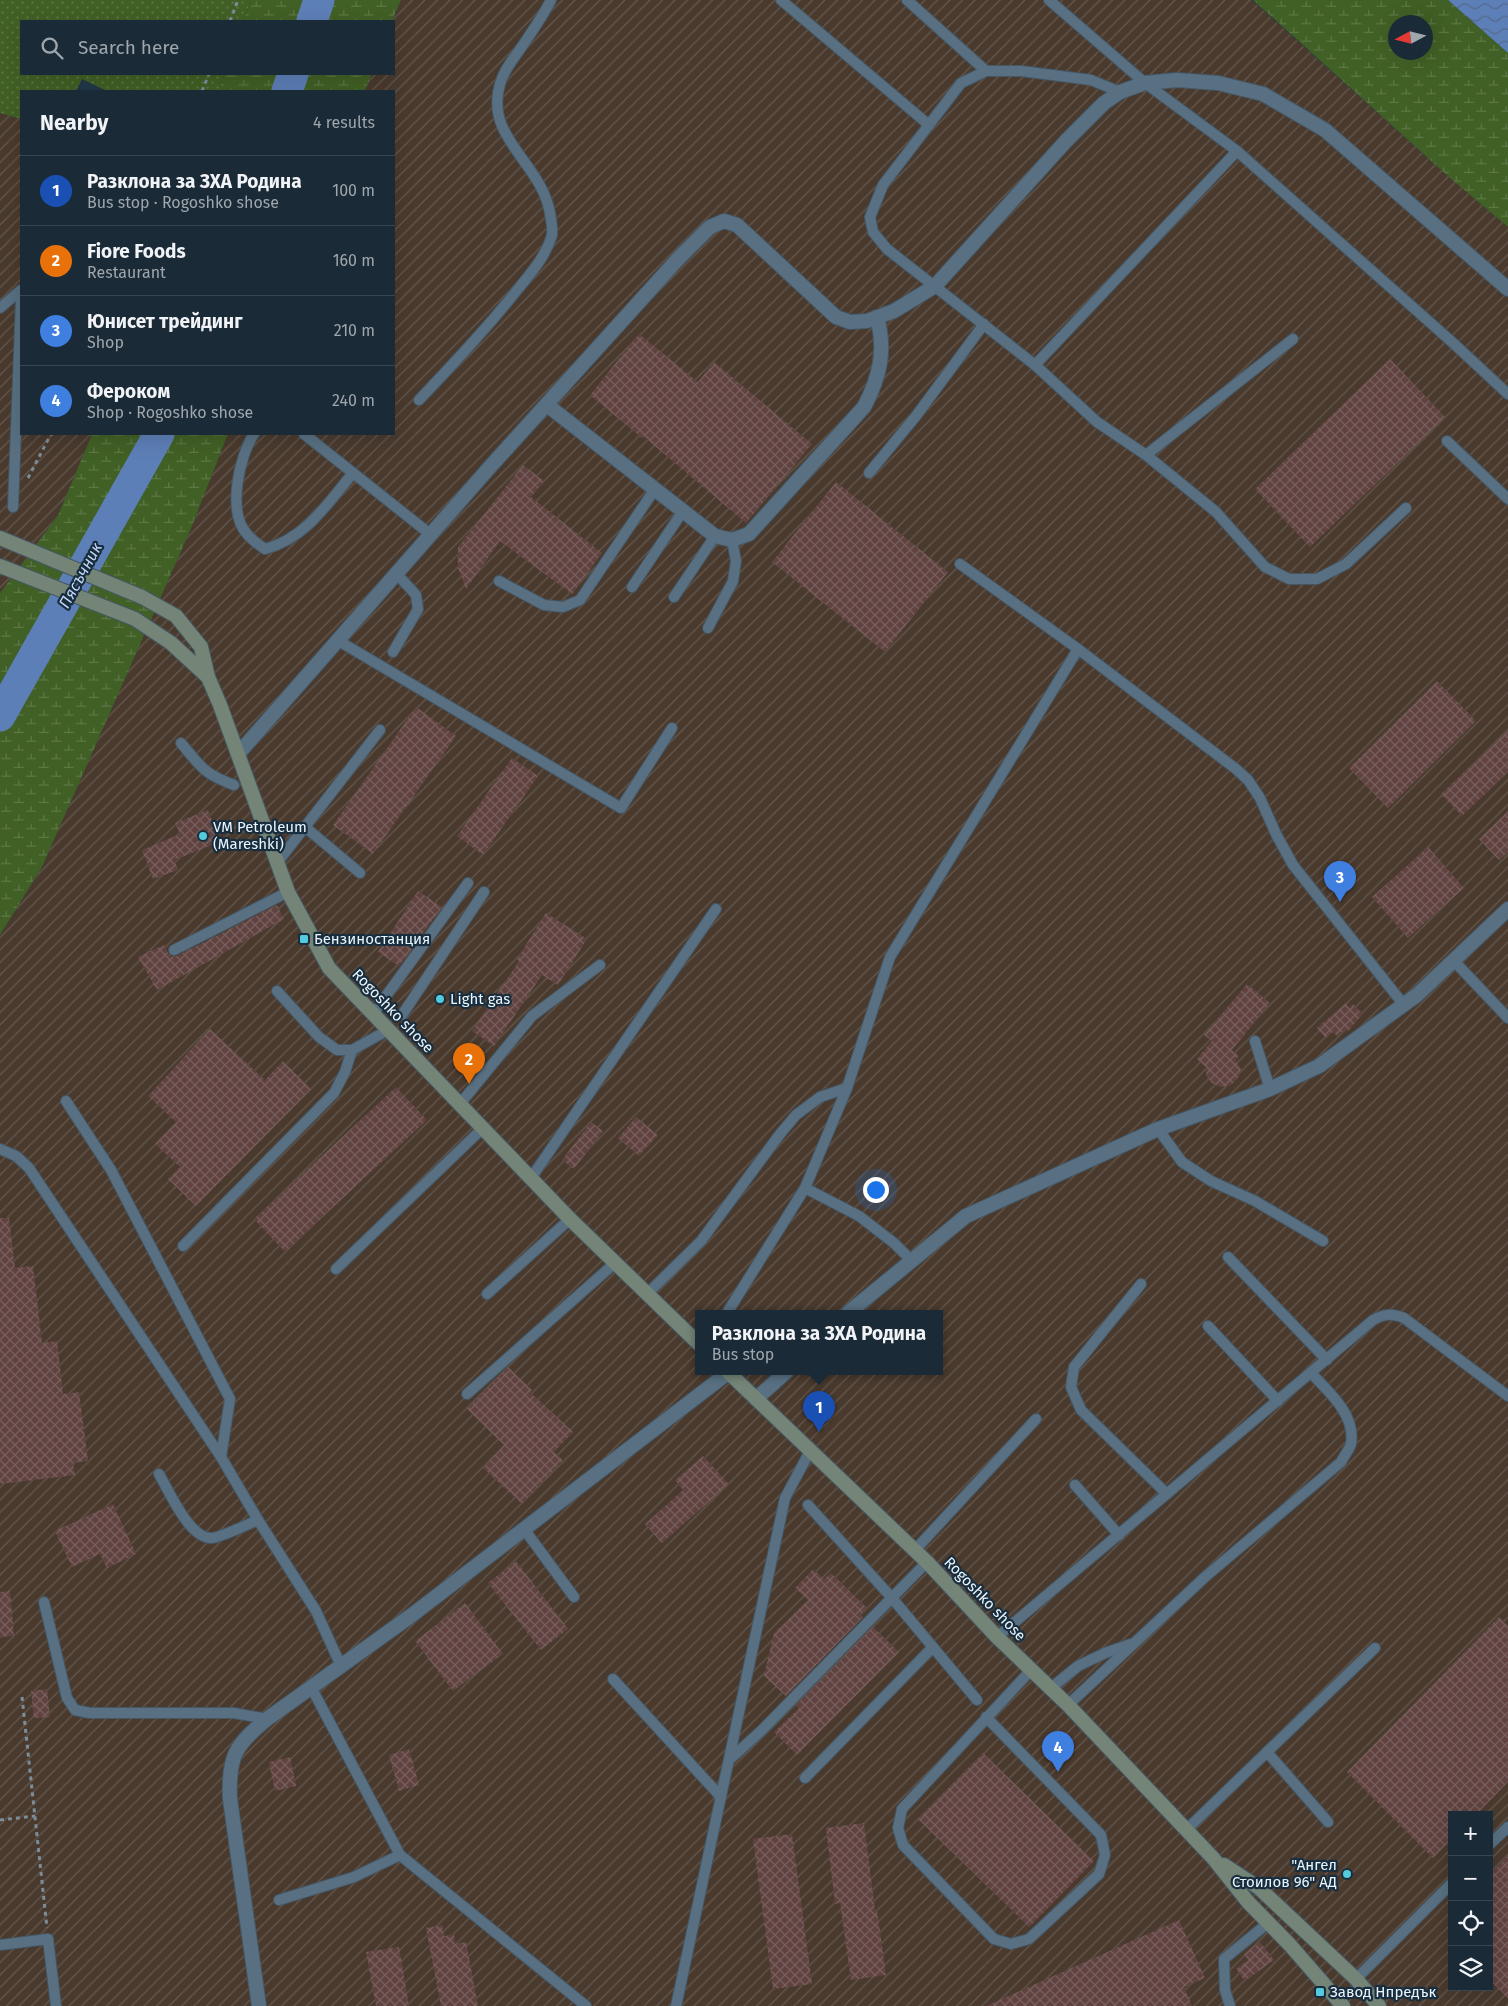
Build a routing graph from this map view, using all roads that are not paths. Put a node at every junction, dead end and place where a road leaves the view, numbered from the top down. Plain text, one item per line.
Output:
1 (551, 0) edge
2 (781, 0) edge
3 (907, 0) edge
4 (1049, 0) edge
5 (986, 71) junction
6 (1145, 83) junction
7 (1120, 92) junction
8 (929, 125) junction
9 (1237, 151) junction
10 (935, 286) junction
11 (1508, 289) edge
12 (20, 291) edge
13 (0, 308) edge
14 (877, 317) junction
15 (984, 324) junction
16 (20, 326) edge
17 (1293, 339) dead end
18 (1035, 365) junction
19 (1508, 394) edge
20 (419, 400) dead end
21 (547, 405) junction
22 (254, 435) edge
23 (305, 435) edge
24 (1447, 441) dead end
25 (1146, 455) junction
26 (353, 473) junction
27 (869, 473) dead end
28 (655, 489) junction
29 (1508, 499) edge
30 (13, 507) dead end
31 (1406, 508) dead end
32 (683, 511) junction
33 (430, 534) junction
34 (715, 536) junction
35 (3, 539) edge
36 (732, 540) junction
37 (960, 564) dead end
38 (0, 566) edge
39 (396, 573) junction
40 (499, 581) dead end
41 (632, 587) dead end
42 (674, 597) dead end
43 (708, 628) dead end
44 (337, 640) junction
45 (1078, 649) junction
46 (393, 652) dead end
47 (208, 676) junction
48 (672, 728) dead end
49 (380, 730) dead end
50 (181, 743) dead end
51 (238, 754) junction
52 (234, 785) dead end
53 (305, 827) junction
54 (277, 863) junction
55 (360, 873) dead end
56 (468, 883) dead end
57 (288, 892) junction
58 (484, 892) dead end
59 (1508, 909) edge
60 (716, 910) dead end
61 (174, 950) dead end
62 (1453, 960) junction
63 (600, 965) dead end
64 (276, 991) dead end
65 (1404, 1004) junction
66 (373, 1014) junction
67 (402, 1015) dead end
68 (1508, 1018) edge
69 (388, 1030) junction
70 (1254, 1041) dead end
71 (352, 1050) junction
72 (847, 1088) junction
73 (1270, 1089) junction
74 (66, 1101) dead end
75 (460, 1104) junction
76 (483, 1128) junction
77 (1158, 1129) junction
78 (0, 1148) edge
79 (531, 1178) junction
80 (805, 1188) junction
81 (570, 1219) junction
82 (1323, 1241) dead end
83 (183, 1246) dead end
84 (1228, 1256) dead end
85 (912, 1261) junction
86 (616, 1262) junction
87 (336, 1269) dead end
88 (1141, 1284) dead end
89 (487, 1294) dead end
90 (648, 1294) junction
91 (729, 1310) edge
92 (852, 1310) edge
93 (1208, 1326) dead end
94 (695, 1340) edge
95 (1326, 1360) junction
96 (1311, 1373) junction
97 (724, 1375) edge
98 (731, 1375) edge
99 (783, 1375) edge
100 (467, 1394) dead end
101 (1508, 1396) edge
102 (756, 1399) junction
103 (1278, 1401) junction
104 (1036, 1419) dead end
105 (810, 1451) junction
106 (221, 1457) junction
107 (159, 1474) dead end
108 (1074, 1485) dead end
109 (1167, 1494) junction
110 (808, 1505) dead end
111 (258, 1520) junction
112 (524, 1529) junction
113 (1119, 1535) junction
114 (915, 1550) junction
115 (927, 1562) junction
116 (574, 1597) dead end
117 (892, 1598) junction
118 (44, 1602) dead end
119 (997, 1637) junction
120 (1134, 1644) junction
121 (933, 1647) junction
122 (1375, 1648) dead end
123 (341, 1666) junction
124 (1032, 1668) junction
125 (613, 1679) dead end
126 (311, 1687) junction
127 (1051, 1688) junction
128 (978, 1700) dead end
129 (1068, 1705) junction
130 (986, 1718) junction
131 (267, 1719) junction
132 (1267, 1752) junction
133 (729, 1760) junction
134 (805, 1778) dead end
135 (721, 1797) junction
136 (1328, 1822) dead end
137 (1508, 1827) edge
138 (1186, 1830) junction
139 (1493, 1841) edge
140 (400, 1856) junction
141 (1213, 1858) junction
142 (1448, 1887) edge
143 (279, 1900) dead end
144 (1268, 1923) junction
145 (0, 1945) edge
146 (1356, 1979) junction
147 (56, 2006) edge
148 (259, 2006) edge
149 (586, 2006) edge
150 (676, 2006) edge
151 (1230, 2006) edge
152 (1343, 2006) edge
153 (1379, 2006) edge

1 - 20 lane
2 - 8 lane
3 - 5 lane
4 - 6 lane
5 - 7 lane
5 - 8 lane
6 - 7 street
6 - 9 lane
6 - 11 street
7 - 10 street
8 - 10 lane
9 - 18 lane
9 - 19 lane
10 - 14 street
10 - 15 lane
12 - 13 lane
14 - 21 street
14 - 36 street
15 - 18 lane
15 - 27 lane
16 - 30 lane
17 - 25 lane
18 - 25 lane
21 - 28 street
21 - 33 street
22 - 26 lane
23 - 26 lane
24 - 29 lane
25 - 31 lane
26 - 33 lane
28 - 32 street
28 - 40 lane
32 - 34 street
32 - 41 lane
33 - 39 street
34 - 36 street
34 - 42 lane
35 - 47 main road, Rogoshko shose
36 - 43 lane
37 - 45 lane
38 - 47 main road, Rogoshko shose
39 - 44 street
39 - 46 lane
44 - 48 lane
44 - 51 street
45 - 65 lane
45 - 72 lane
47 - 51 main road, Rogoshko shose
49 - 53 lane
50 - 52 lane
51 - 54 main road, Rogoshko shose
53 - 54 lane
53 - 55 lane
54 - 57 main road, Rogoshko shose
56 - 66 lane
57 - 61 lane
57 - 66 main road, Rogoshko shose
58 - 67 lane
59 - 62 street
60 - 79 lane
62 - 65 street
62 - 68 lane
63 - 75 lane
64 - 71 lane
65 - 73 street
66 - 69 main road, Rogoshko shose
69 - 71 lane
69 - 75 main road, Rogoshko shose
70 - 73 lane
71 - 83 lane
72 - 80 lane
72 - 90 lane
73 - 77 street
74 - 106 lane
75 - 76 main road, Rogoshko shose
76 - 79 main road, Rogoshko shose
76 - 87 lane
77 - 82 lane
77 - 85 street
78 - 106 lane
79 - 81 main road, Rogoshko shose
80 - 85 lane
80 - 91 lane
81 - 86 main road, Rogoshko shose
81 - 89 lane
84 - 95 lane
85 - 92 street
86 - 90 main road, Rogoshko shose
86 - 100 lane
88 - 109 lane
90 - 94 main road, Rogoshko shose
93 - 103 lane
95 - 96 lane
95 - 101 lane
96 - 103 lane
96 - 120 lane
97 - 112 street
98 - 102 main road, Rogoshko shose
99 - 102 street
102 - 105 main road, Rogoshko shose
103 - 109 lane
104 - 114 lane
105 - 114 main road, Rogoshko shose
105 - 133 lane
106 - 111 lane
107 - 111 lane
108 - 113 lane
109 - 113 lane
110 - 117 lane
111 - 123 lane
112 - 116 lane
112 - 123 street
113 - 119 lane
114 - 115 main road, Rogoshko shose
115 - 117 lane
115 - 119 main road, Rogoshko shose
117 - 121 lane
117 - 133 lane
118 - 131 lane
119 - 124 main road, Rogoshko shose
120 - 127 lane
120 - 129 lane
121 - 128 lane
121 - 134 lane
122 - 132 lane
123 - 126 street
124 - 127 main road, Rogoshko shose
124 - 130 lane
125 - 135 lane
126 - 131 street
126 - 140 lane
127 - 129 main road, Rogoshko shose
129 - 138 main road, Rogoshko shose
130 - 130 lane
131 - 148 street
132 - 136 lane
132 - 138 lane
133 - 135 lane
135 - 150 lane
137 - 139 lane
138 - 141 main road, Rogoshko shose
140 - 143 lane
140 - 149 lane
141 - 144 main road, Rogoshko shose
141 - 146 main road, Rogoshko shose
142 - 146 lane
144 - 151 lane
144 - 152 main road, Rogoshko shose
145 - 147 lane
146 - 153 main road, Rogoshko shose

